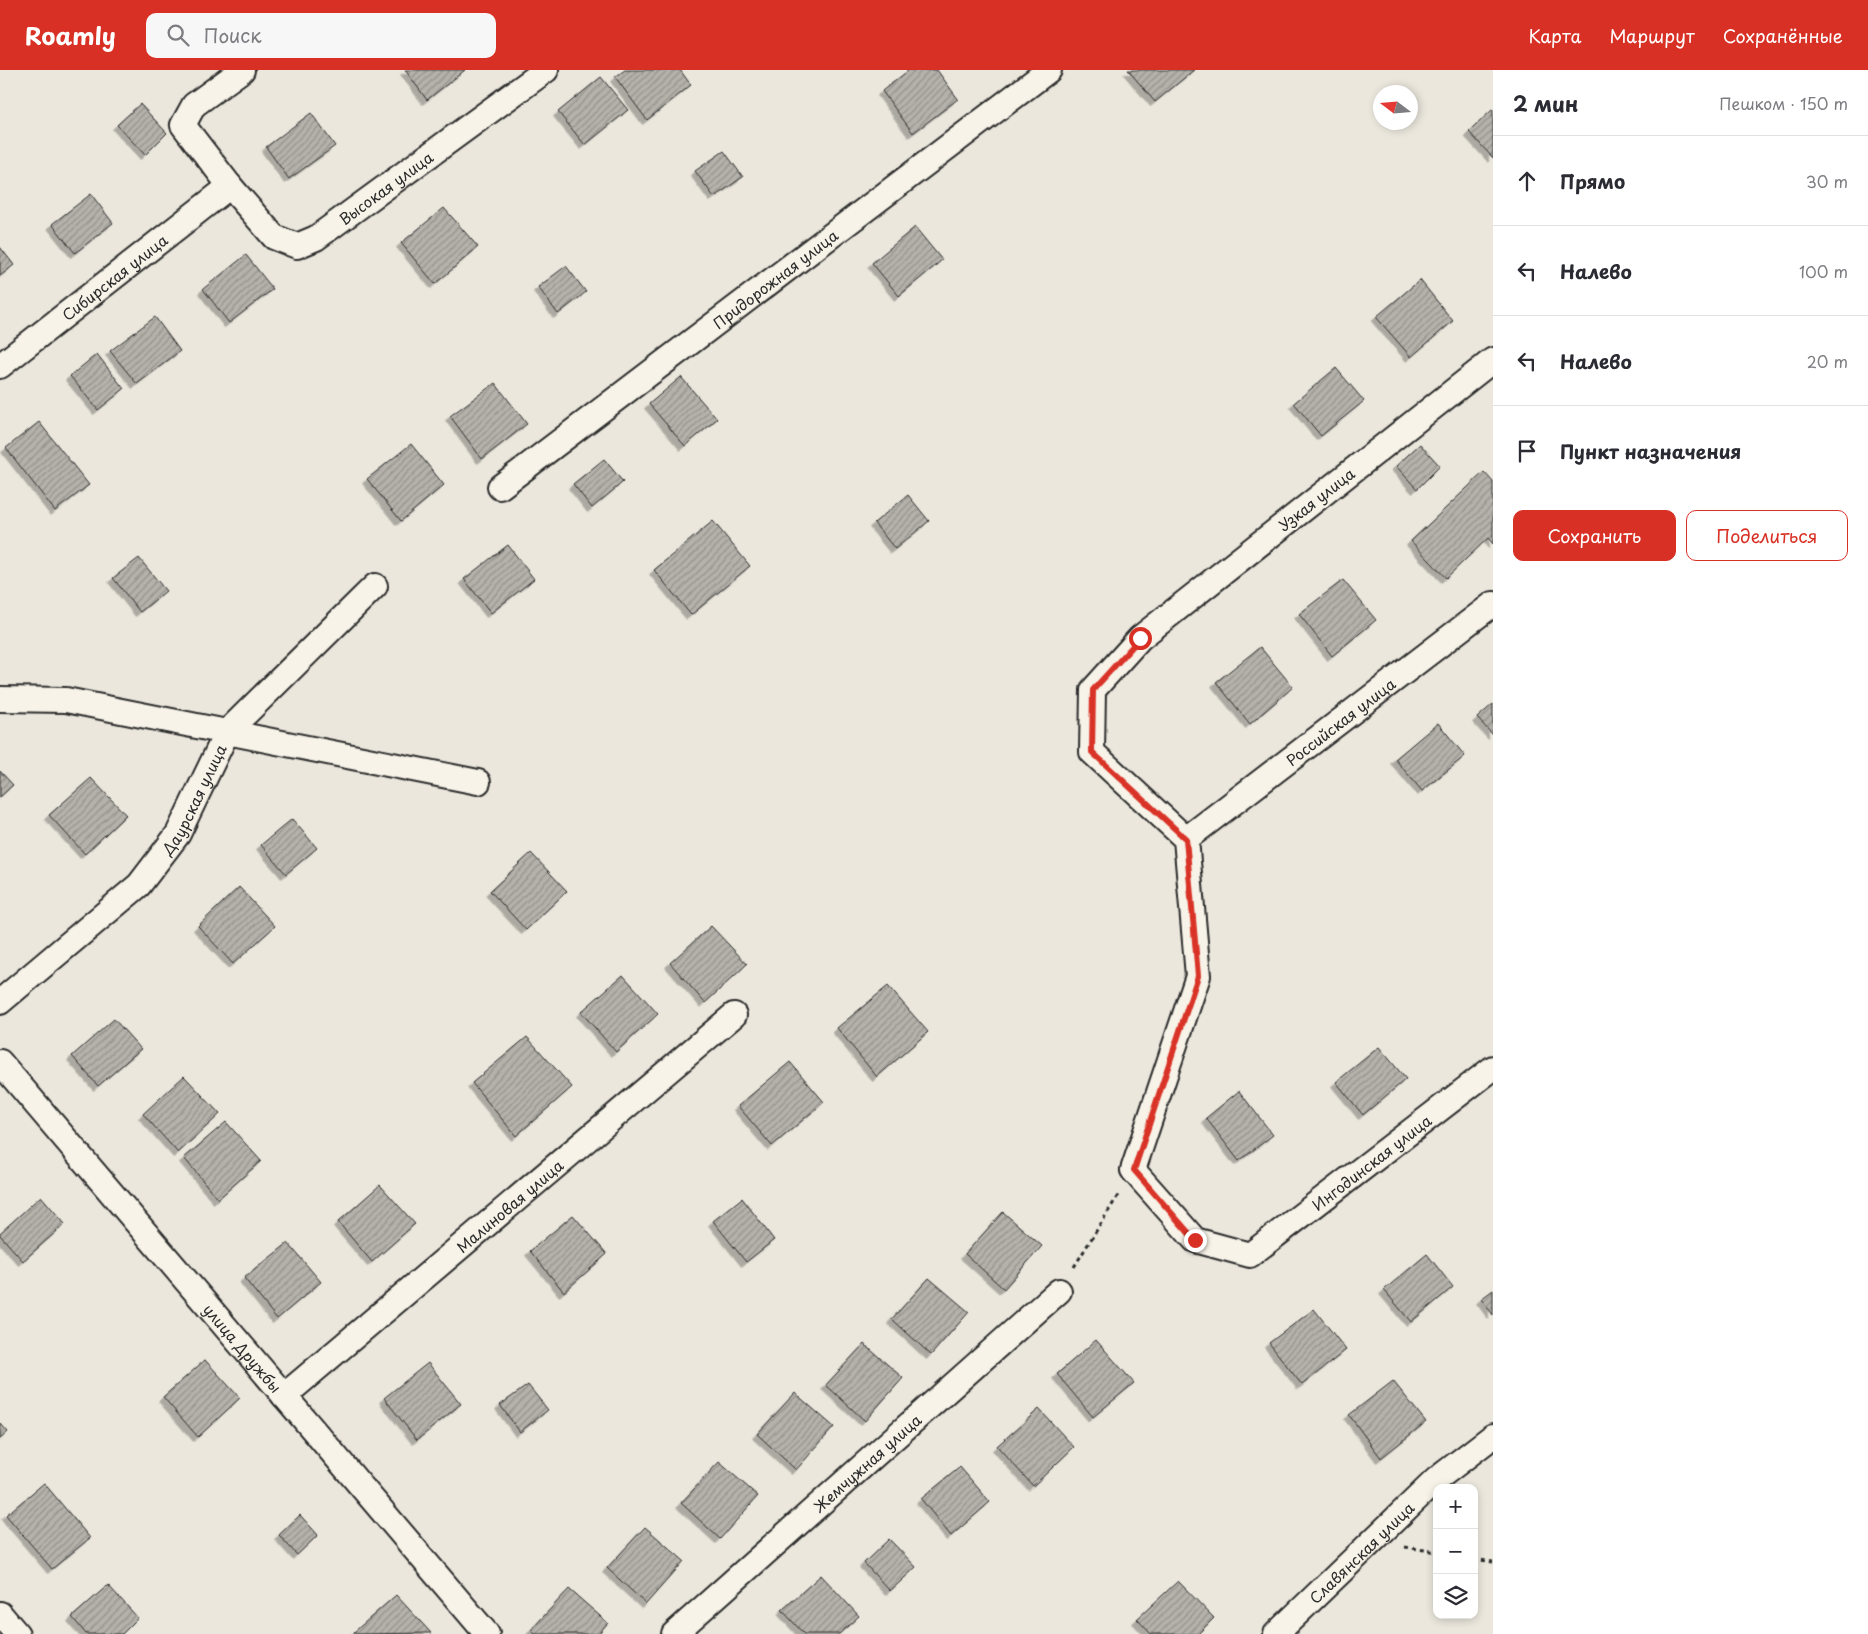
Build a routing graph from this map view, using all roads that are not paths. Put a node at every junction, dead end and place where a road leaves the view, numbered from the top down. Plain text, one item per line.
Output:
1 (242, 70) edge
2 (546, 70) edge
3 (1050, 70) edge
4 (230, 186) junction
5 (1493, 360) edge
6 (0, 366) edge
7 (500, 487) dead end
8 (376, 586) dead end
9 (1493, 604) edge
10 (0, 699) edge
11 (227, 732) junction
12 (478, 782) dead end
13 (1186, 839) junction
14 (0, 1002) edge
15 (734, 1015) dead end
16 (0, 1062) edge
17 (1493, 1068) edge
18 (1059, 1291) road end
19 (284, 1396) junction
20 (1493, 1436) edge
21 (0, 1614) edge
22 (17, 1634) edge
23 (486, 1634) edge
24 (674, 1634) edge
25 (1276, 1634) edge

1 - 4 street, Высокая улица
2 - 4 street, Высокая улица
3 - 7 street, Придорожная улица
4 - 6 street, Сибирская улица
5 - 13 street, Узкая улица
8 - 11 street, Даурская улица
9 - 13 street, Российская улица
10 - 11 street
11 - 12 street
11 - 14 street, Даурская улица
13 - 17 street, Ингодинская улица
15 - 19 street, Малиновая улица
16 - 19 street, улица Дружбы
18 - 24 street, Жемчужная улица
19 - 23 street, улица Дружбы
20 - 25 street, Славянская улица
21 - 22 street

